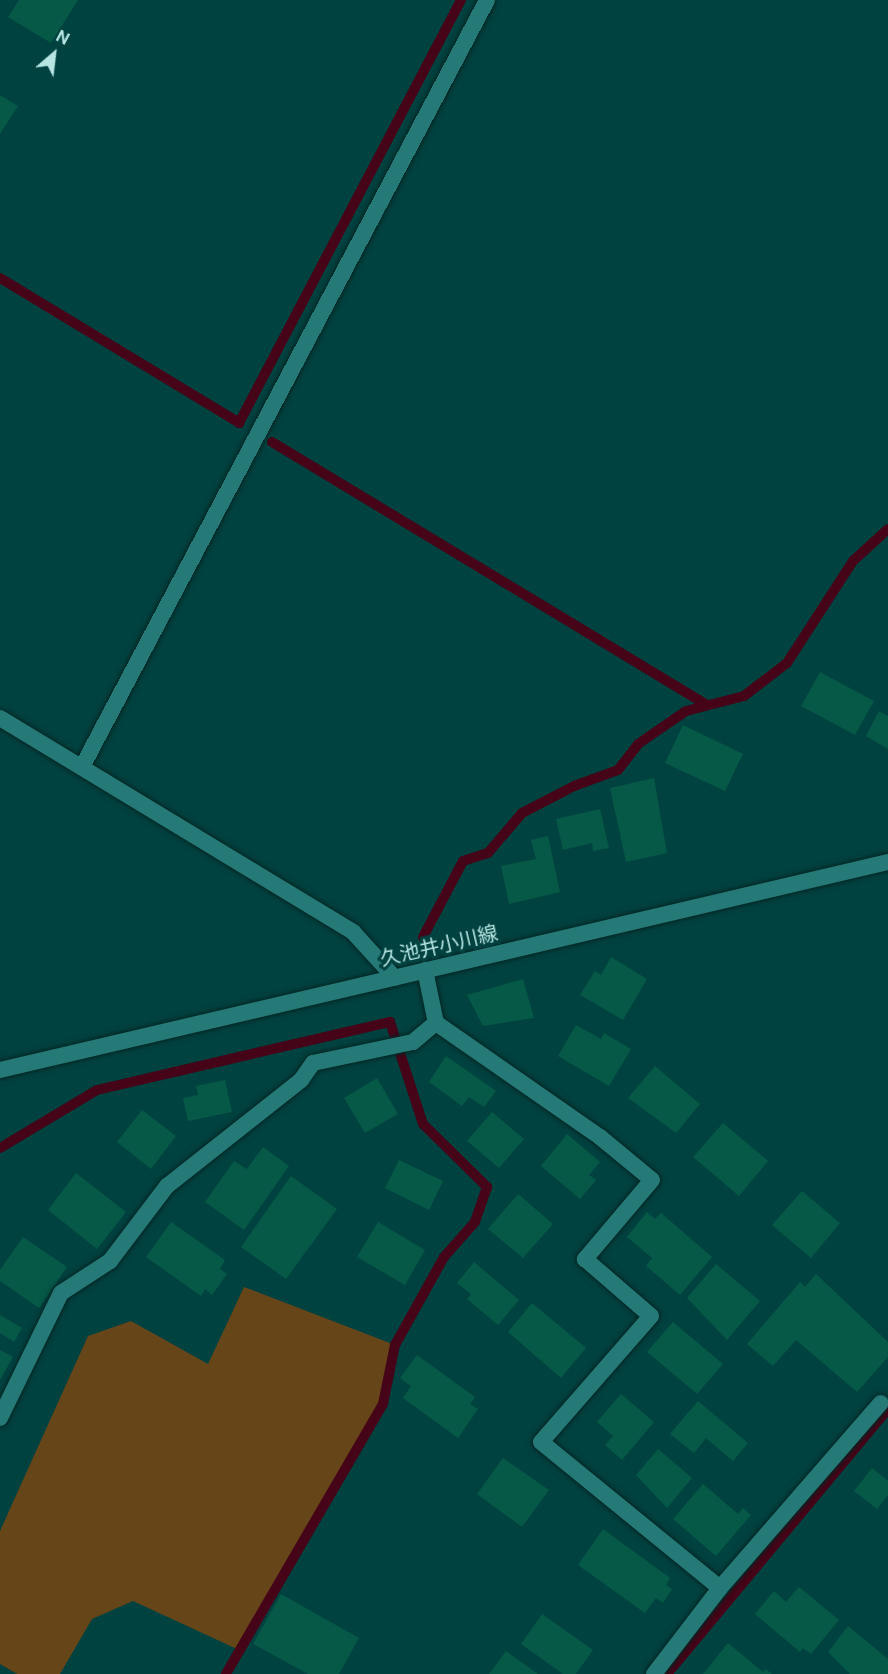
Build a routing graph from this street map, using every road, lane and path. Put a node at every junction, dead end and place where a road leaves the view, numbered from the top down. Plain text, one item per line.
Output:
1 (488, 0) edge
2 (0, 718) edge
3 (82, 767) junction
4 (888, 862) edge
5 (425, 970) junction
6 (395, 978) junction
7 (436, 1023) junction
8 (0, 1070) edge
9 (881, 1402) dead end
10 (0, 1418) edge
11 (720, 1588) junction
12 (654, 1674) edge

1 - 3 street
2 - 3 street
3 - 6 street
4 - 5 street, 久池井小川線
5 - 6 street, 久池井小川線
5 - 7 street
6 - 8 street, 久池井小川線
7 - 10 street
7 - 11 street
9 - 11 street
11 - 12 street

